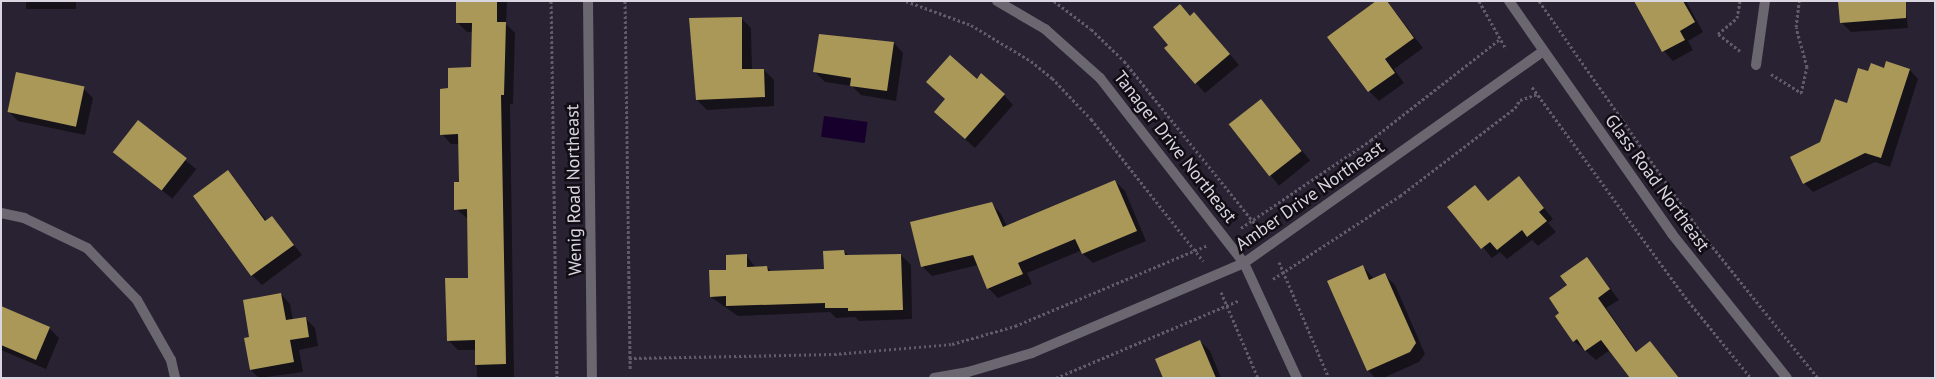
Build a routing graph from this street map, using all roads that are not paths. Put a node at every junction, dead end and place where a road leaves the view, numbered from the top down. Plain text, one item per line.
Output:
1 (588, 1) edge
2 (997, 1) edge
3 (1509, 1) edge
4 (1765, 1) edge
5 (1542, 52) junction
6 (1756, 65) road end
7 (1, 213) edge
8 (1244, 263) junction
9 (175, 378) edge
10 (592, 378) edge
11 (934, 378) edge
12 (1297, 378) edge
13 (1787, 378) edge

1 - 10 street, Wenig Road Northeast
2 - 8 street, Tanager Drive Northeast
3 - 5 street, Glass Road Northeast
4 - 6 street
5 - 8 street, Amber Drive Northeast
5 - 13 street, Glass Road Northeast
7 - 9 street
8 - 11 street, Amber Drive Northeast
8 - 12 street, Tanager Drive Northeast

